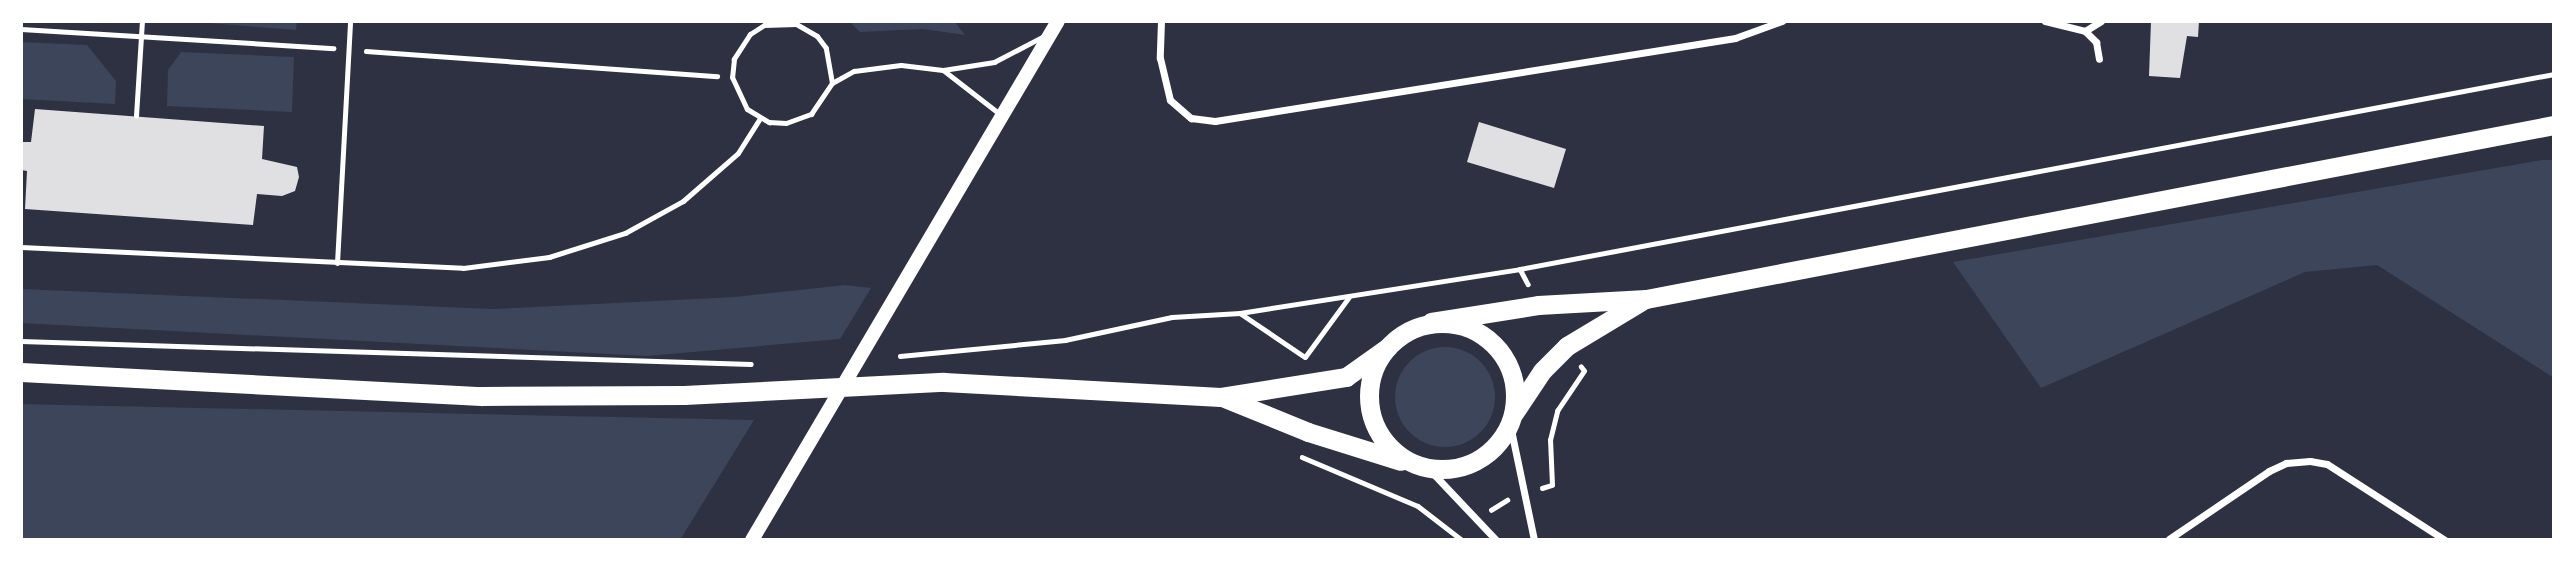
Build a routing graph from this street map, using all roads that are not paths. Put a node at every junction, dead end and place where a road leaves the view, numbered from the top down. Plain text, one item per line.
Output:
1 (350, 21) edge
2 (1161, 21) edge
3 (1782, 21) edge
4 (2045, 21) edge
5 (2101, 21) edge
6 (797, 23) edge
7 (1054, 27) edge
8 (2085, 31) junction
9 (2099, 59) dead end
10 (943, 71) junction
11 (832, 83) junction
12 (1001, 115) junction
13 (760, 118) junction
14 (2554, 125) edge
15 (21, 247) edge
16 (338, 263) junction
17 (1646, 299) junction
18 (1431, 321) junction
19 (1387, 348) junction
20 (21, 372) edge
21 (1221, 397) junction
22 (1512, 419) junction
23 (1422, 466) junction
24 (2169, 539) edge
25 (752, 540) edge
26 (1496, 540) edge
27 (1534, 540) edge
28 (2445, 540) edge

1 - 16 lane
2 - 3 street
4 - 8 street
5 - 8 street
6 - 11 lane
6 - 13 lane
7 - 10 lane
7 - 12 main road
8 - 9 street
10 - 11 lane
10 - 12 lane
11 - 13 lane
12 - 25 main road
13 - 16 lane
14 - 17 highway
15 - 16 lane
17 - 18 highway
17 - 22 highway
18 - 19 highway
18 - 22 highway
19 - 21 highway
19 - 23 highway
20 - 21 highway
21 - 23 highway
22 - 23 highway
22 - 27 street
23 - 26 street
24 - 28 street

